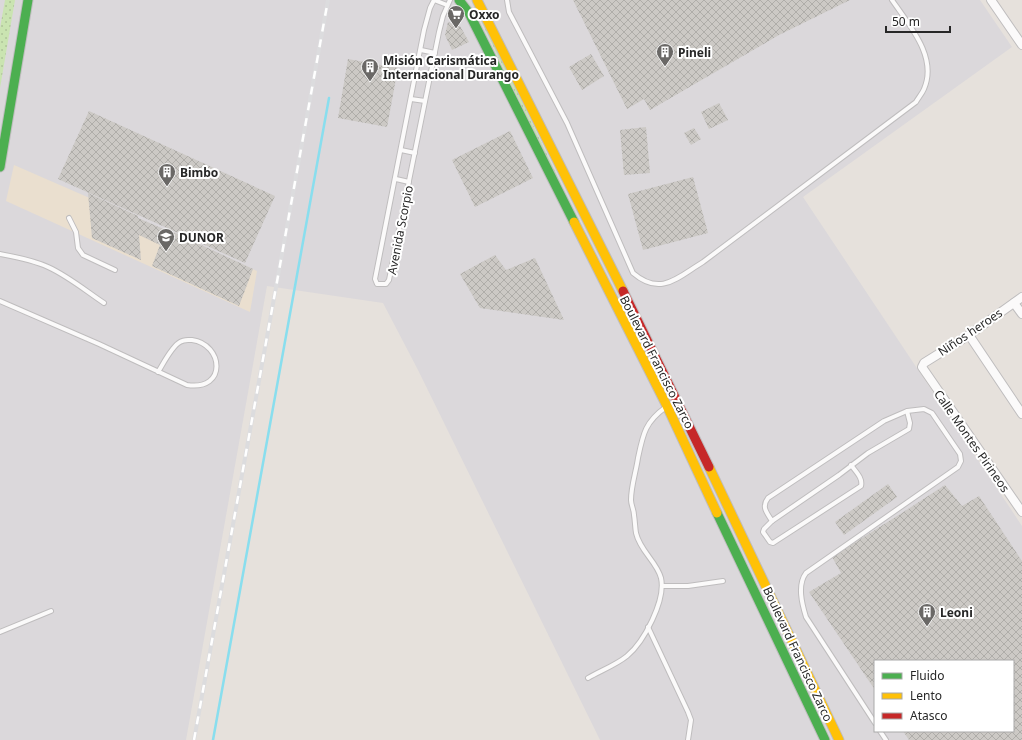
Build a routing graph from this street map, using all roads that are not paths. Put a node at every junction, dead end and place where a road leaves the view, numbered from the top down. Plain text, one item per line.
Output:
1 (28, 0) edge
2 (434, 0) edge
3 (450, 0) edge
4 (459, 0) edge
5 (477, 0) edge
6 (507, 0) edge
7 (892, 0) edge
8 (991, 0) edge
9 (447, 6) junction
10 (1022, 45) edge
11 (421, 50) junction
12 (435, 53) junction
13 (412, 99) junction
14 (425, 102) junction
15 (402, 150) junction
16 (415, 153) junction
17 (0, 168) edge
18 (396, 179) junction
19 (409, 182) junction
20 (574, 191) junction
21 (562, 198) junction
22 (69, 218) dead end
23 (0, 254) edge
24 (115, 270) dead end
25 (1022, 297) edge
26 (0, 301) edge
27 (104, 303) dead end
28 (1014, 303) junction
29 (1022, 314) edge
30 (969, 335) junction
31 (923, 369) joint
32 (158, 372) junction
33 (671, 388) junction
34 (660, 394) junction
35 (666, 406) junction
36 (907, 411) junction
37 (1022, 414) edge
38 (694, 437) junction
39 (684, 442) junction
40 (851, 466) junction
41 (1022, 512) edge
42 (772, 521) junction
43 (750, 554) junction
44 (740, 559) junction
45 (723, 581) dead end
46 (662, 586) junction
47 (51, 611) dead end
48 (648, 627) junction
49 (0, 632) edge
50 (588, 678) dead end
51 (874, 721) edge
52 (688, 740) edge
53 (825, 740) edge
54 (839, 740) edge

1 - 17 main road
2 - 9 lane
2 - 11 lane, Avenida Scorpio
3 - 9 lane, Avenida Scorpio
4 - 21 main road, Boulevard Francisco Zarco
5 - 20 main road, Boulevard Francisco Zarco
6 - 7 lane
8 - 10 street
9 - 12 lane, Avenida Scorpio
11 - 12 lane
11 - 13 lane, Avenida Scorpio
12 - 14 lane, Avenida Scorpio
13 - 14 lane
13 - 15 lane, Avenida Scorpio
14 - 16 lane, Avenida Scorpio
15 - 16 lane
15 - 18 lane, Avenida Scorpio
16 - 19 lane, Avenida Scorpio
18 - 19 lane
18 - 19 lane, Avenida Scorpio
20 - 21 main road
20 - 33 main road, Boulevard Francisco Zarco
21 - 34 main road, Boulevard Francisco Zarco
22 - 24 lane
23 - 27 lane
25 - 28 street, Niños heroes
26 - 32 lane
28 - 29 street
28 - 30 street, Niños heroes
30 - 31 street, Niños heroes
30 - 37 street
31 - 41 street, Calle Montes Pirineos
32 - 32 lane
33 - 34 main road
33 - 38 main road, Boulevard Francisco Zarco
34 - 35 main road, Boulevard Francisco Zarco
35 - 39 main road, Boulevard Francisco Zarco
35 - 46 lane
36 - 40 lane
36 - 42 lane
36 - 51 lane
38 - 39 main road
38 - 43 main road, Boulevard Francisco Zarco
39 - 44 main road, Boulevard Francisco Zarco
40 - 42 lane
40 - 42 lane
43 - 44 main road
43 - 54 main road, Boulevard Francisco Zarco
44 - 53 main road, Boulevard Francisco Zarco
45 - 46 lane
46 - 48 lane
47 - 49 lane
48 - 50 lane
48 - 52 lane

